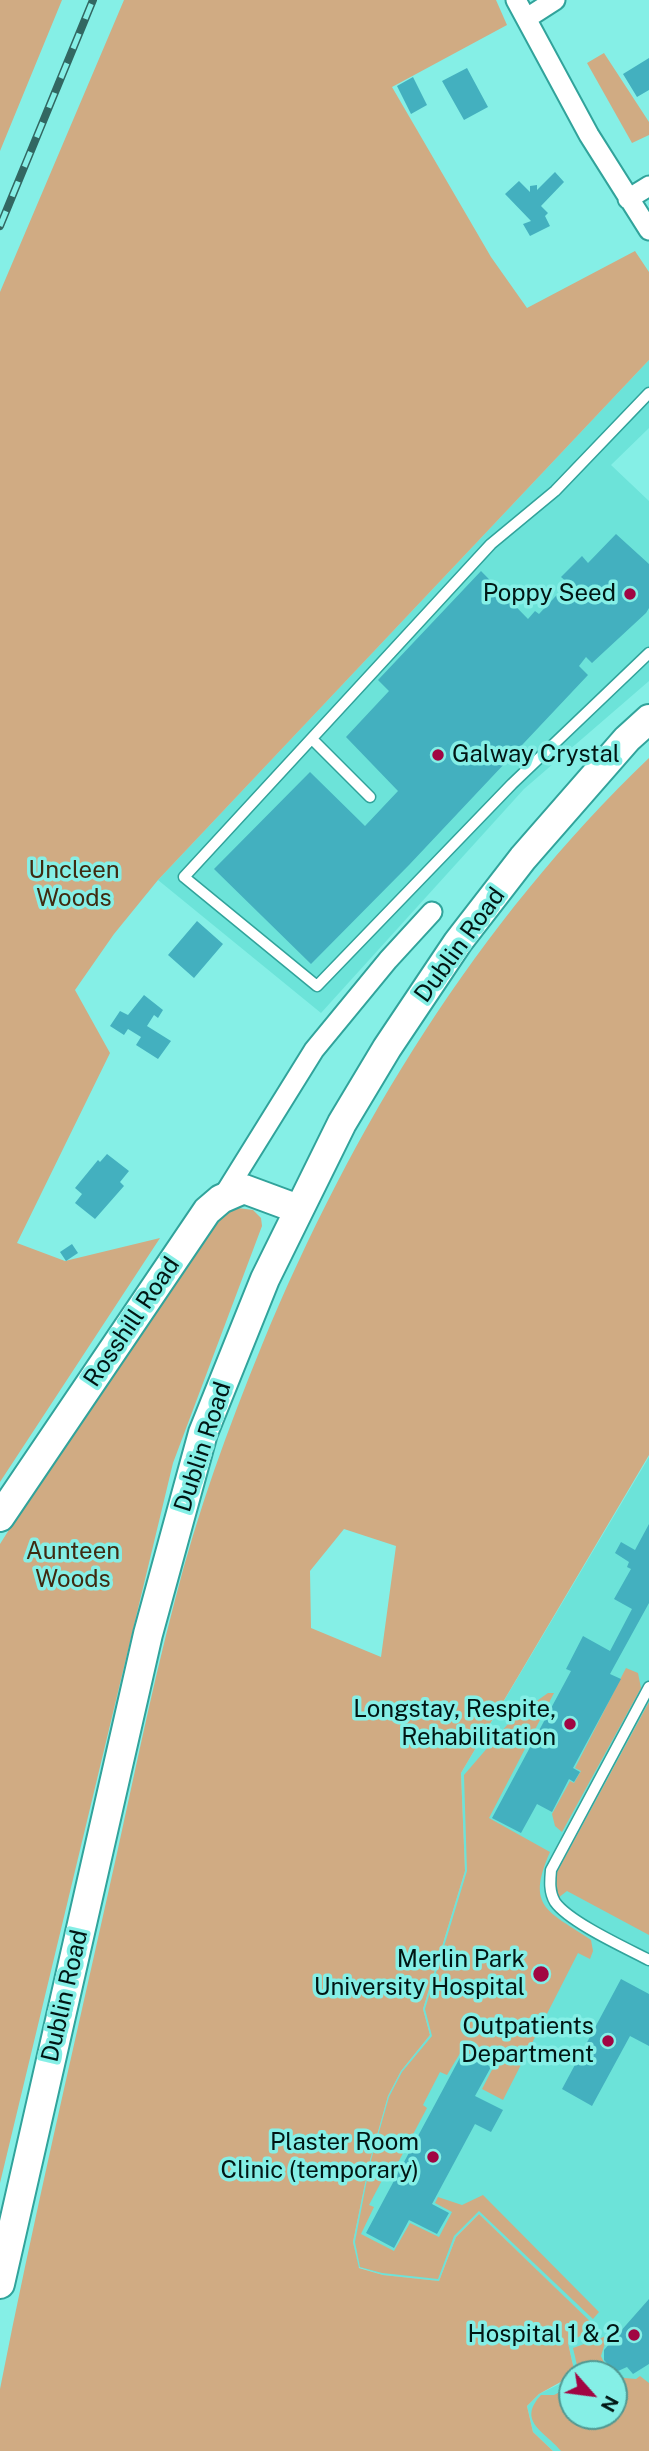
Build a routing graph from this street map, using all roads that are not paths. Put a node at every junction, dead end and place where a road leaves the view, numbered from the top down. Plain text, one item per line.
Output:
1 (516, 0) edge
2 (555, 0) edge
3 (527, 18) junction
4 (649, 186) edge
5 (628, 199) junction
6 (649, 230) edge
7 (649, 393) edge
8 (649, 653) edge
9 (649, 719) edge
10 (313, 740) junction
11 (370, 797) dead end
12 (432, 912) dead end
13 (221, 1199) junction
14 (298, 1209) junction
15 (0, 1517) edge
16 (649, 1687) edge
17 (649, 1959) edge
18 (0, 2284) edge

1 - 3 street
2 - 3 street
3 - 5 street
4 - 5 street
5 - 6 street
7 - 10 lane
8 - 10 lane
9 - 14 main road, Dublin Road
10 - 11 lane
12 - 13 street
13 - 14 main road
13 - 15 main road, Rosshill Road
14 - 18 main road, Dublin Road
16 - 17 lane

